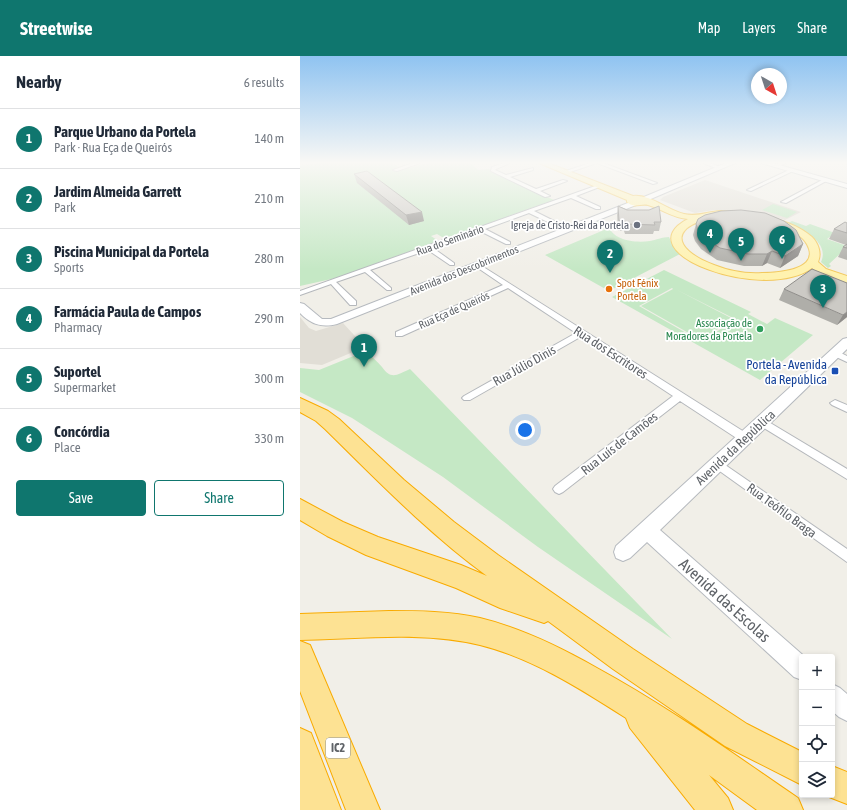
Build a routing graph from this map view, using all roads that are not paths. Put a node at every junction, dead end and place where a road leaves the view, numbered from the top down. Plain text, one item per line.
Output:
1 (565, 198) edge
2 (576, 198) edge
3 (631, 198) edge
4 (645, 198) edge
5 (791, 198) edge
6 (638, 201) junction
7 (784, 202) dead end
8 (598, 208) dead end
9 (529, 211) junction
10 (697, 218) junction
11 (556, 224) dead end
12 (684, 225) junction
13 (481, 229) junction
14 (508, 243) dead end
15 (428, 248) junction
16 (812, 262) junction
17 (452, 264) dead end
18 (478, 265) junction
19 (366, 270) junction
20 (800, 271) junction
21 (847, 280) edge
22 (332, 282) junction
23 (847, 284) edge
24 (509, 285) junction
25 (389, 289) dead end
26 (300, 293) edge
27 (353, 303) dead end
28 (300, 306) edge
29 (582, 333) junction
30 (399, 334) dead end
31 (847, 342) edge
32 (841, 356) edge
33 (680, 396) junction
34 (467, 398) dead end
35 (835, 403) dead end
36 (300, 404) edge
37 (847, 409) edge
38 (762, 422) junction
39 (745, 438) junction
40 (718, 464) junction
41 (847, 474) edge
42 (559, 490) dead end
43 (300, 509) edge
44 (647, 530) junction
45 (623, 552) dead end
46 (847, 556) edge
47 (565, 617) junction
48 (300, 627) edge
49 (300, 655) edge
50 (799, 666) edge
51 (835, 699) edge
52 (631, 703) junction
53 (847, 709) edge
54 (300, 744) edge
55 (799, 767) edge
56 (835, 783) edge
57 (847, 788) edge
58 (300, 796) edge
59 (310, 810) edge
60 (324, 810) edge
61 (362, 810) edge
62 (716, 810) edge
63 (786, 810) edge

1 - 9 street, Rua do Seminário
2 - 8 street
3 - 6 main road
4 - 6 street, Avenida dos Descobrimentos
5 - 7 street
6 - 10 main road
6 - 12 main road
6 - 18 street, Avenida dos Descobrimentos
9 - 11 street
9 - 13 street, Rua do Seminário
10 - 12 main road
10 - 16 main road
12 - 20 main road
13 - 14 street
13 - 15 street, Rua do Seminário
15 - 17 street
15 - 19 street, Rua do Seminário
16 - 20 main road
16 - 21 main road
18 - 24 street, Rua dos Escritores
18 - 28 street, Avenida dos Descobrimentos
19 - 22 street, Rua do Seminário
19 - 25 street
20 - 23 main road
22 - 26 street, Rua do Seminário
22 - 27 street
24 - 29 street, Rua dos Escritores
24 - 30 street, Rua Eça de Queirós
29 - 33 street, Rua dos Escritores
29 - 34 street, Rua Júlio Dinis
31 - 32 street, Avenida da República
32 - 38 street, Avenida da República
33 - 39 street, Rua dos Escritores
33 - 42 street, Rua Luís de Camões
35 - 37 street
36 - 47 highway
38 - 39 street, Avenida da República
38 - 41 street
39 - 40 street, Avenida da República
40 - 44 street, Avenida da República
40 - 46 street, Rua Teófilo Braga
43 - 47 highway
44 - 45 street, Avenida da República
44 - 50 street, Avenida das Escolas
47 - 55 highway
48 - 52 highway
49 - 61 highway, IC2
51 - 53 street
52 - 62 highway
52 - 63 highway
54 - 60 highway
56 - 57 highway
58 - 59 highway

